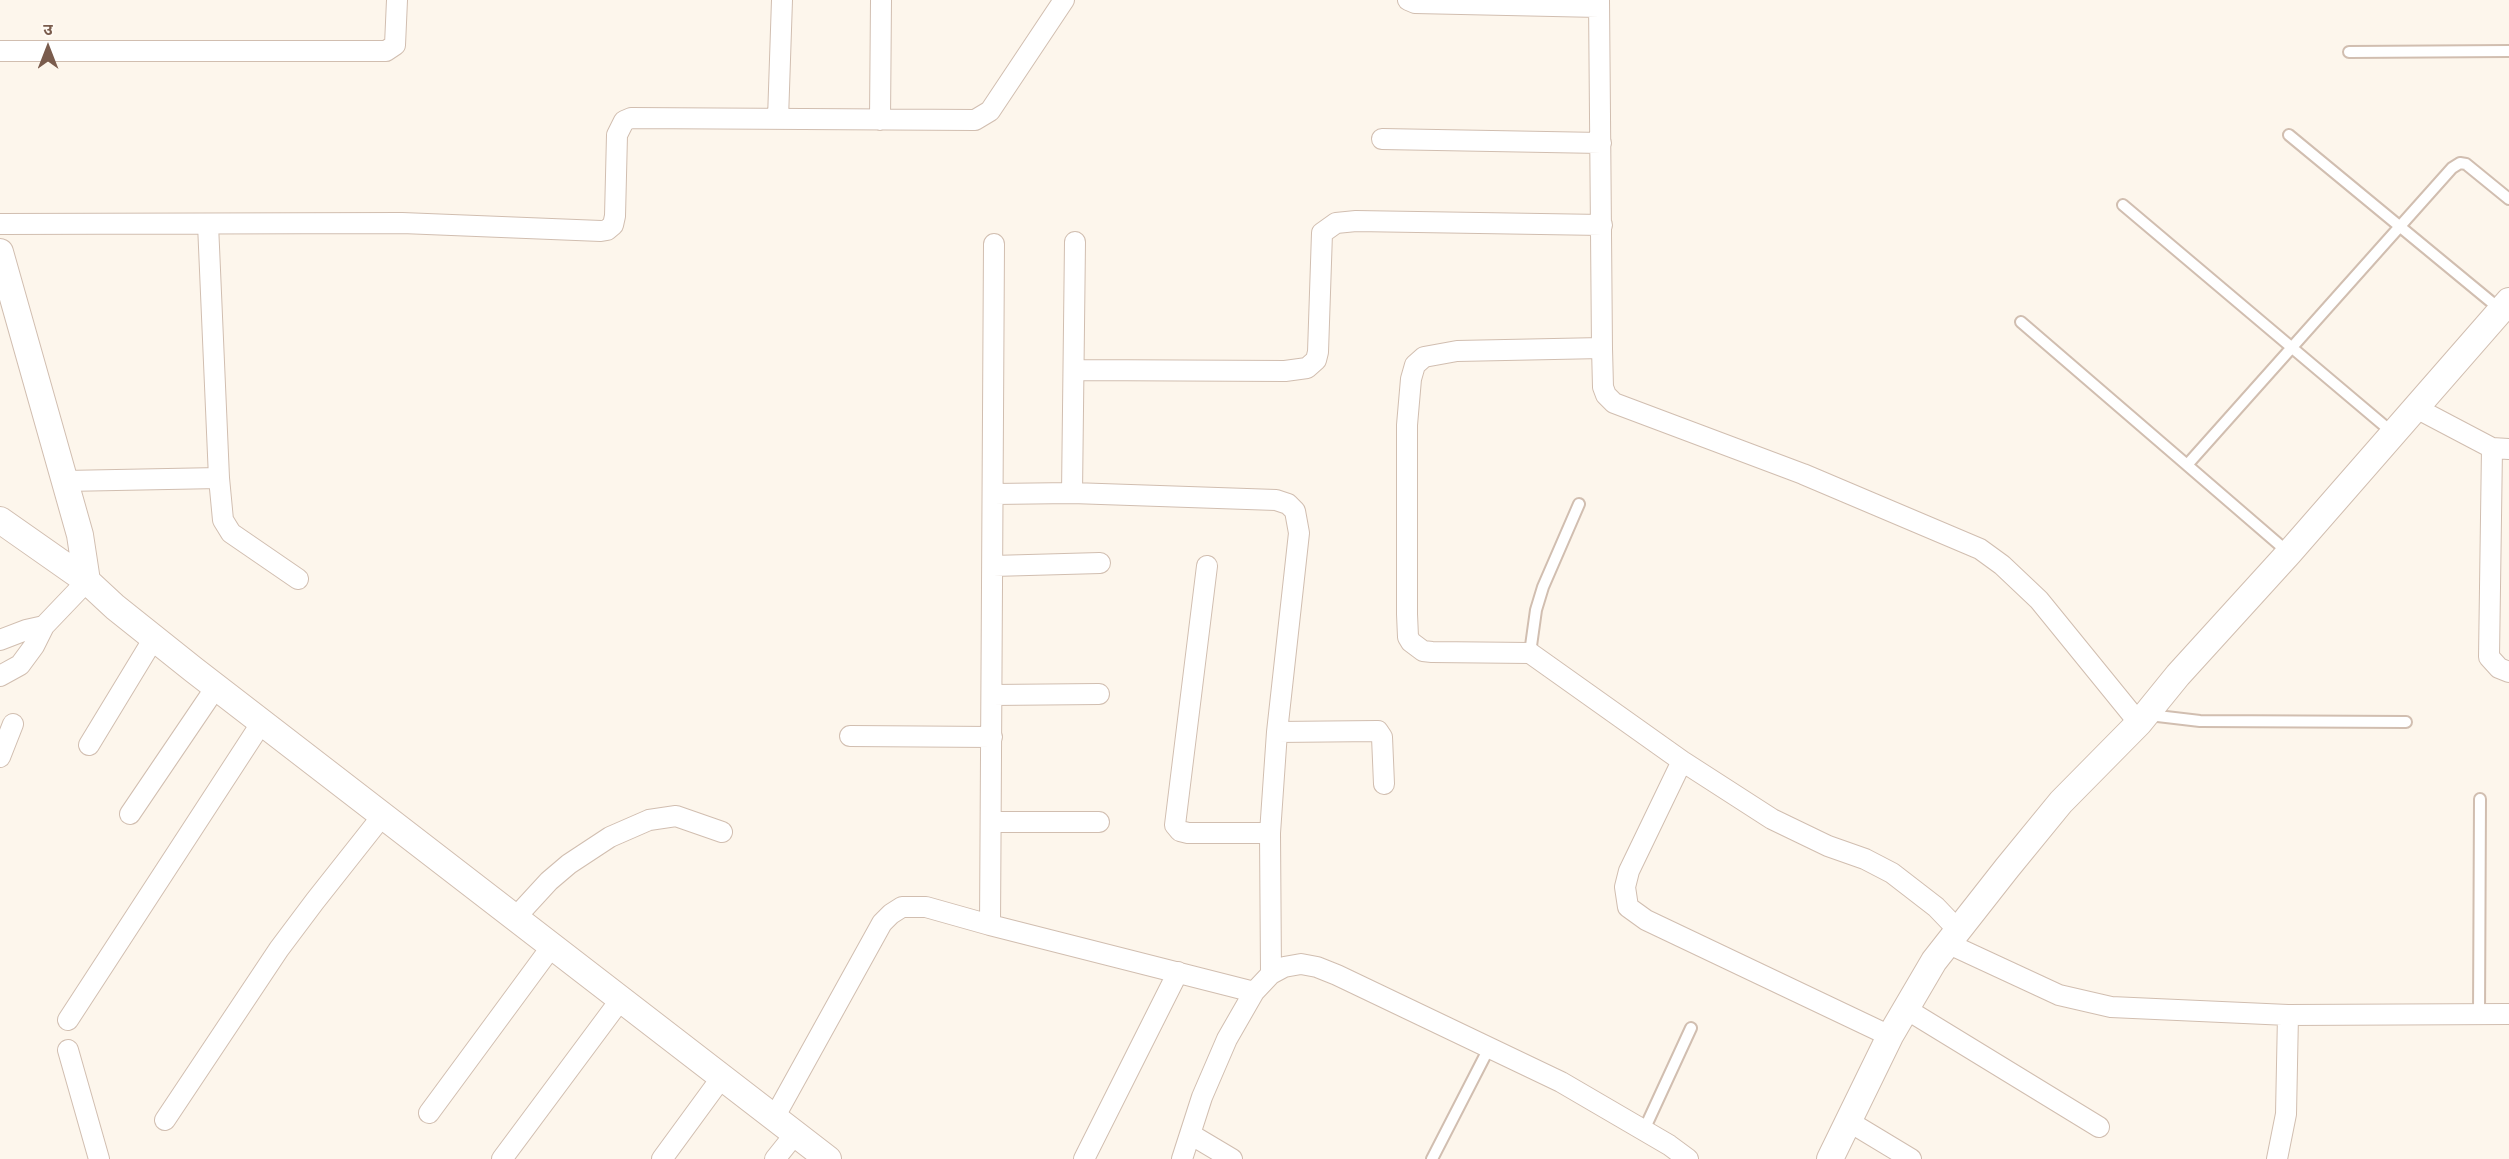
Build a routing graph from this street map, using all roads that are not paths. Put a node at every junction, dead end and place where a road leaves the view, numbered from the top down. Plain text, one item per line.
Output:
1 (397, 0) edge
2 (782, 0) edge
3 (881, 0) edge
4 (1064, 0) edge
5 (1408, 0) edge
6 (1599, 3) edge
7 (0, 51) edge
8 (2509, 51) edge
9 (2349, 52) dead end
10 (778, 119) junction
11 (880, 120) junction
12 (2289, 135) dead end
13 (1382, 139) dead end
14 (1601, 143) junction
15 (2509, 199) edge
16 (2123, 206) dead end
17 (0, 224) edge
18 (208, 224) junction
19 (1602, 225) junction
20 (2398, 226) junction
21 (1075, 242) dead end
22 (994, 244) dead end
23 (0, 252) edge
24 (2505, 305) edge
25 (2021, 322) dead end
26 (2290, 346) junction
27 (1602, 348) junction
28 (1075, 370) junction
29 (2416, 408) junction
30 (2393, 433) junction
31 (2500, 449) edge
32 (2187, 465) junction
33 (219, 478) junction
34 (65, 482) junction
35 (1072, 493) junction
36 (994, 494) junction
37 (1579, 504) dead end
38 (0, 520) edge
39 (2289, 553) junction
40 (1100, 563) dead end
41 (993, 566) junction
42 (1207, 566) dead end
43 (298, 579) dead end
44 (87, 581) junction
45 (44, 626) junction
46 (154, 638) junction
47 (0, 640) edge
48 (1530, 653) junction
49 (2509, 672) edge
50 (0, 676) edge
51 (216, 687) junction
52 (1099, 694) dead end
53 (992, 695) junction
54 (2142, 719) junction
55 (262, 722) junction
56 (2406, 722) dead end
57 (13, 724) dead end
58 (1277, 732) junction
59 (850, 736) dead end
60 (992, 737) junction
61 (89, 745) dead end
62 (0, 757) edge
63 (1682, 761) junction
64 (1384, 784) dead end
65 (2480, 799) dead end
66 (130, 814) dead end
67 (383, 815) junction
68 (992, 822) junction
69 (1099, 822) dead end
70 (722, 832) dead end
71 (1270, 833) junction
72 (515, 918) junction
73 (990, 925) junction
74 (1954, 937) junction
75 (552, 946) junction
76 (1178, 972) junction
77 (1271, 974) junction
78 (1254, 992) junction
79 (621, 999) junction
80 (1906, 1009) junction
81 (2479, 1014) junction
82 (2509, 1014) edge
83 (2288, 1015) junction
84 (68, 1020) dead end
85 (1691, 1028) dead end
86 (1890, 1036) junction
87 (1489, 1048) junction
88 (68, 1050) dead end
89 (722, 1077) junction
90 (429, 1113) dead end
91 (774, 1118) junction
92 (165, 1120) dead end
93 (1848, 1120) junction
94 (2099, 1126) dead end
95 (1644, 1130) junction
96 (795, 1134) junction
97 (1190, 1134) junction
98 (99, 1159) edge
99 (502, 1159) edge
100 (662, 1159) edge
101 (775, 1159) edge
102 (828, 1159) edge
103 (1084, 1159) edge
104 (1182, 1159) edge
105 (1232, 1159) edge
106 (1432, 1159) edge
107 (1688, 1159) edge
108 (1830, 1159) edge
109 (1911, 1159) edge
110 (2277, 1159) edge

1 - 7 street
2 - 10 street
3 - 11 street
4 - 11 street
5 - 6 street
6 - 14 street
8 - 9 lane
10 - 11 street
10 - 18 street
12 - 20 lane
13 - 14 street
14 - 19 street
15 - 20 lane
16 - 26 lane
17 - 18 street
18 - 33 street
19 - 27 street
19 - 28 street
20 - 24 lane
20 - 26 lane
21 - 28 street
22 - 36 street
23 - 34 street
24 - 29 street
25 - 32 lane
26 - 30 lane
26 - 32 lane
27 - 48 street
27 - 54 street
28 - 35 street
29 - 30 street
29 - 31 street
30 - 39 street
31 - 49 street
32 - 39 lane
33 - 34 street
33 - 43 street
34 - 44 street
35 - 36 street
35 - 58 street
36 - 41 street
37 - 48 lane
38 - 44 street
39 - 54 street
40 - 41 street
41 - 53 street
42 - 71 street
44 - 45 street
44 - 46 street
45 - 47 street
45 - 50 street
46 - 51 street
46 - 61 street
48 - 63 street
51 - 55 street
51 - 66 street
52 - 53 street
53 - 60 street
54 - 56 lane
54 - 74 street
55 - 67 street
55 - 84 street
57 - 62 street
58 - 64 street
58 - 71 street
59 - 60 street
60 - 68 street
63 - 74 street
63 - 86 street
65 - 81 lane
67 - 72 street
67 - 92 street
68 - 69 street
68 - 73 street
70 - 72 street
71 - 77 street
72 - 75 street
73 - 76 street
73 - 91 street
74 - 80 street
74 - 83 street
75 - 79 street
75 - 90 street
76 - 78 street
76 - 103 street
77 - 78 street
77 - 87 street
78 - 97 street
79 - 89 street
79 - 99 street
80 - 86 street
80 - 94 street
81 - 82 street
81 - 83 street
83 - 110 street
85 - 95 lane
86 - 93 street
87 - 95 street
87 - 106 lane
88 - 98 street
89 - 91 street
89 - 100 street
91 - 96 street
93 - 108 street
93 - 109 street
95 - 107 street
96 - 101 street
96 - 102 street
97 - 104 street
97 - 105 street

